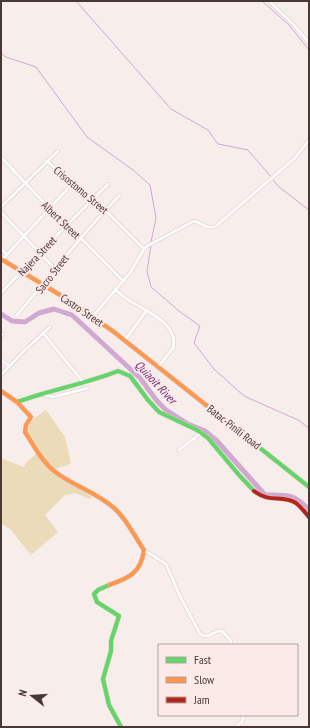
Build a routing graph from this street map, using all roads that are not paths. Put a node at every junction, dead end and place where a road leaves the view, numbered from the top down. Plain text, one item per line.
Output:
1 (269, 1) edge
2 (309, 43) edge
3 (309, 140) edge
4 (58, 151) dead end
5 (1, 157) edge
6 (47, 161) junction
7 (24, 183) junction
8 (72, 184) junction
9 (108, 184) dead end
10 (120, 196) dead end
11 (92, 200) junction
12 (1, 207) edge
13 (49, 208) junction
14 (105, 210) junction
15 (1, 212) edge
16 (68, 225) junction
17 (23, 236) junction
18 (80, 238) junction
19 (1, 248) edge
20 (144, 249) junction
21 (39, 253) junction
22 (7, 254) junction
23 (1, 260) edge
24 (55, 269) junction
25 (22, 271) junction
26 (123, 281) junction
27 (44, 285) junction
28 (115, 290) junction
29 (1, 293) edge
30 (147, 310) junction
31 (16, 316) dead end
32 (93, 316) junction
33 (50, 327) dead end
34 (43, 332) junction
35 (125, 340) junction
36 (1, 360) edge
37 (9, 366) junction
38 (158, 367) junction
39 (1, 375) edge
40 (84, 383) junction
41 (88, 388) dead end
42 (1, 391) edge
43 (42, 394) junction
44 (17, 402) junction
45 (201, 433) junction
46 (179, 450) dead end
47 (309, 488) edge
48 (309, 517) edge
49 (144, 550) junction
50 (231, 644) edge
51 (244, 716) edge
52 (121, 727) edge
53 (236, 727) edge

1 - 2 street
3 - 20 street
4 - 6 street
5 - 7 street, Albert Street
6 - 7 street, Crisostomo Street
6 - 8 street, Crisostomo Street
7 - 12 street, Crisostomo Street
7 - 13 street, Albert Street
8 - 11 street, Crisostomo Street
8 - 13 street
9 - 11 street, Najera Street
10 - 14 street, Sacro Street
11 - 14 street, Crisostomo Street
11 - 16 street, Najera Street
13 - 16 street, Albert Street
13 - 17 street
14 - 18 street, Sacro Street
14 - 20 street, Crisostomo Street
15 - 17 street
16 - 18 street, Albert Street
16 - 21 street, Najera Street
17 - 21 street
17 - 22 street
18 - 24 street, Sacro Street
18 - 26 street, Albert Street
19 - 22 street
20 - 26 street
21 - 24 street
21 - 25 street, Najera Street
22 - 23 street
23 - 25 street, Castro Street
24 - 27 street, Sacro Street
25 - 27 street, Castro Street
25 - 29 street, Najera Street
26 - 28 street
27 - 31 street, Sacro Street
27 - 32 street, Castro Street
28 - 30 street
28 - 32 street
30 - 35 street
30 - 38 street
32 - 35 street, Castro Street
33 - 34 street
34 - 37 street
34 - 40 street
35 - 38 street, Castro Street
36 - 37 street
37 - 39 street
38 - 47 street, Batac-Pinili Road
40 - 43 street
40 - 45 street
41 - 43 street
42 - 44 street
43 - 44 street
44 - 49 street
45 - 46 street
45 - 48 street
49 - 50 street
49 - 52 street
51 - 53 street

